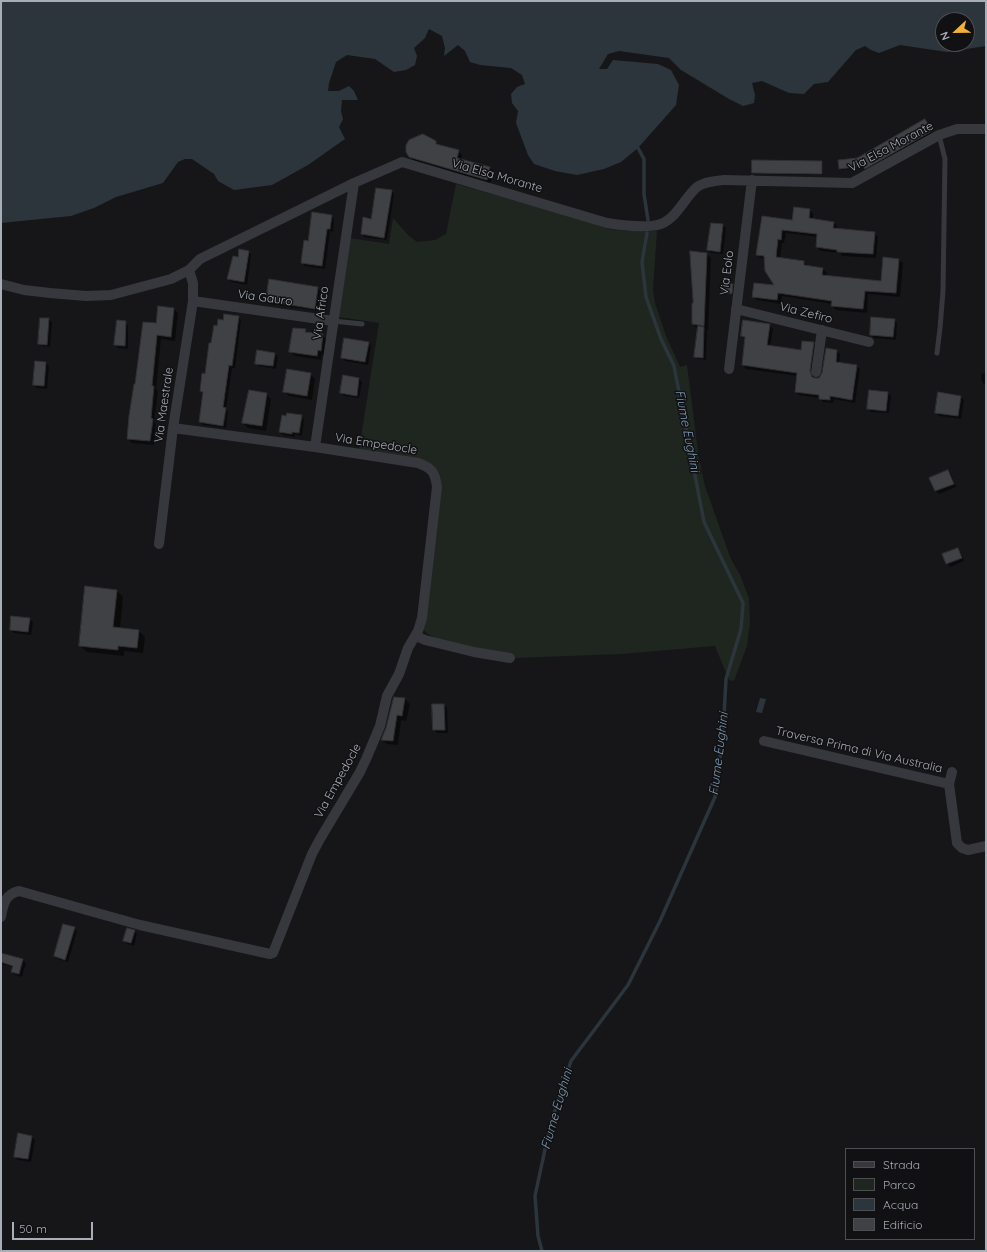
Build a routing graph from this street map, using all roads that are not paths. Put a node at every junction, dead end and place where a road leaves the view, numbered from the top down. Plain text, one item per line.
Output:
1 (986, 128) edge
2 (939, 135) junction
3 (752, 180) junction
4 (354, 183) junction
5 (189, 270) junction
6 (1, 284) edge
7 (193, 301) junction
8 (736, 309) junction
9 (333, 321) junction
10 (362, 324) dead end
11 (822, 330) junction
12 (869, 342) dead end
13 (937, 353) dead end
14 (729, 369) dead end
15 (816, 372) dead end
16 (173, 428) junction
17 (315, 447) junction
18 (159, 544) dead end
19 (416, 636) junction
20 (510, 658) dead end
21 (764, 741) dead end
22 (952, 772) dead end
23 (949, 784) junction
24 (986, 846) edge
25 (1, 917) edge

1 - 2 street, Via Elsa Morante
2 - 3 street, Via Elsa Morante
2 - 13 lane
3 - 4 street, Via Elsa Morante
3 - 8 street, Via Eolo
4 - 5 street, Via Elsa Morante
4 - 9 street, Via Africo
5 - 6 street, Via Elsa Morante
5 - 7 street, Via Maestrale
7 - 9 street, Via Gauro
7 - 16 street, Via Maestrale
8 - 11 street, Via Zefiro
8 - 14 street, Via Eolo
9 - 10 lane
9 - 17 street, Via Africo
11 - 12 street, Via Zefiro
11 - 15 street
16 - 17 street, Via Empedocle
16 - 18 street, Via Maestrale
17 - 19 street, Via Empedocle
19 - 20 street
19 - 25 street, Via Empedocle
21 - 23 street, Traversa Prima di Via Australia
22 - 23 street
23 - 24 street

